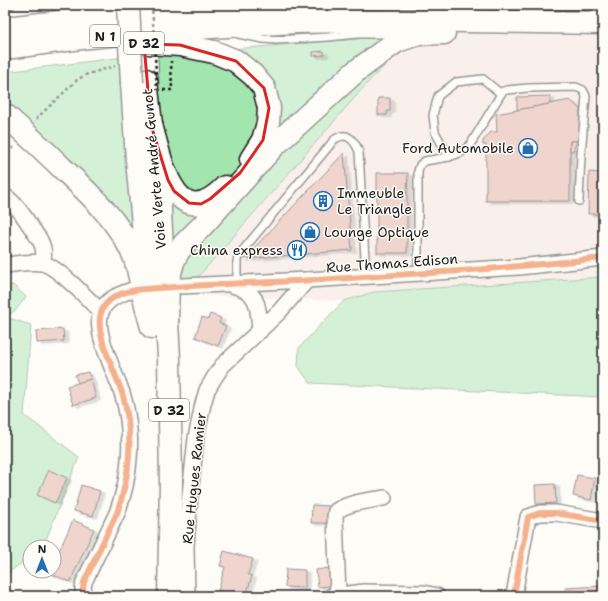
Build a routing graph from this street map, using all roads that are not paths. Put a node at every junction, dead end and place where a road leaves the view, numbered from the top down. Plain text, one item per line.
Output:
1 (11, 5) edge
2 (128, 5) edge
3 (277, 5) edge
4 (5, 6) edge
5 (157, 6) edge
6 (603, 23) edge
7 (603, 26) edge
8 (5, 28) edge
9 (205, 28) junction
10 (418, 34) junction
11 (5, 48) edge
12 (5, 59) edge
13 (141, 76) junction
14 (500, 94) junction
15 (5, 115) edge
16 (151, 125) junction
17 (449, 158) junction
18 (5, 196) edge
19 (579, 201) dead end
20 (603, 258) edge
21 (42, 263) junction
22 (5, 265) edge
23 (418, 273) junction
24 (366, 277) junction
25 (306, 280) junction
26 (232, 284) junction
27 (182, 286) dead end
28 (132, 290) dead end
29 (101, 312) junction
30 (160, 324) junction
31 (260, 331) junction
32 (384, 498) dead end
33 (603, 521) edge
34 (335, 595) edge
35 (83, 596) edge
36 (161, 596) edge
37 (169, 596) edge
38 (187, 596) edge
39 (437, 596) edge
40 (512, 596) edge

1 - 4 lane
2 - 13 main road, Voie Verte André Gunot / D 32, bridge
3 - 5 main road, N 1
5 - 8 main road, N 1
5 - 13 main road, Voie Verte André Gunot / D 32
6 - 9 main road, N 1
7 - 10 main road
9 - 10 lane
9 - 11 main road, N 1
10 - 30 main road
12 - 16 main road
13 - 16 main road, Voie Verte André Gunot / D 32
13 - 30 main road, Voie Verte André Gunot / D 32
14 - 17 lane
14 - 17 lane
14 - 19 lane
15 - 30 main road
16 - 30 main road, Voie Verte André Gunot / D 32
17 - 23 lane
18 - 21 street
20 - 23 street, Rue Thomas Edison
21 - 22 street
21 - 29 street
23 - 24 street, Rue Thomas Edison
24 - 25 street, Rue Thomas Edison
24 - 26 lane
25 - 26 street, Rue Thomas Edison
25 - 31 street, Rue Hugues Ramier
26 - 27 street, Rue Thomas Edison
26 - 31 street
28 - 29 street
29 - 35 street
30 - 36 main road, Voie Verte André Gunot / D 32
30 - 37 main road, Voie Verte André Gunot / D 32
31 - 38 street, Rue Hugues Ramier
32 - 34 street
33 - 40 street
34 - 39 street

